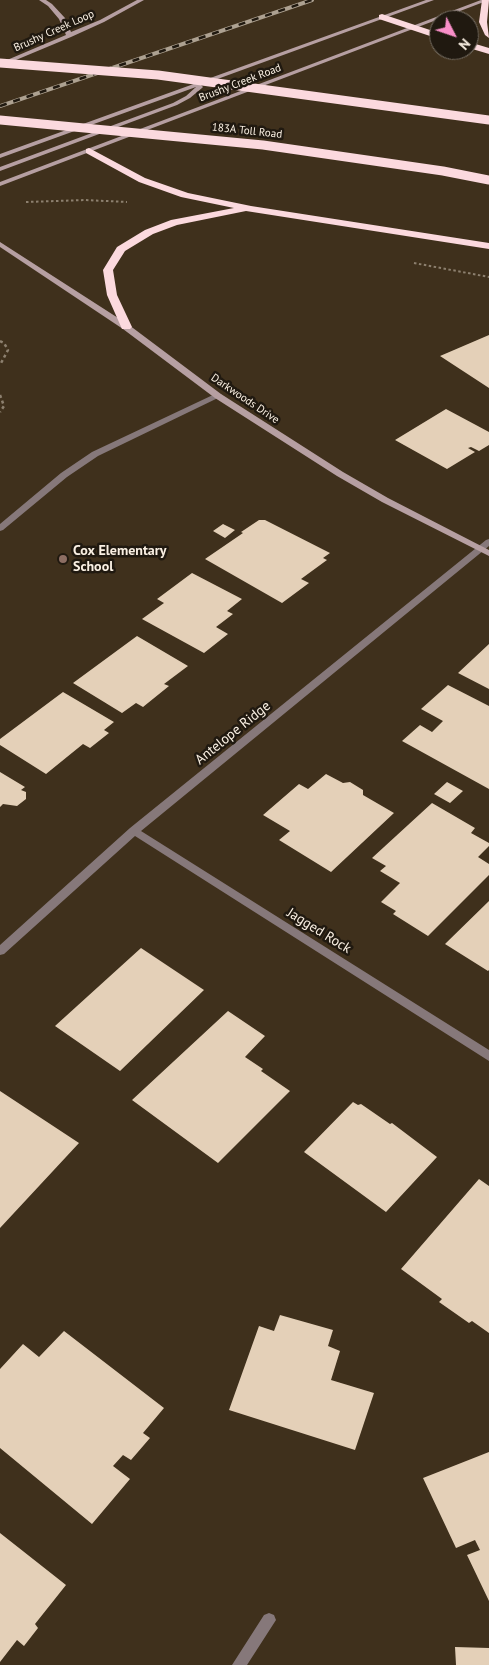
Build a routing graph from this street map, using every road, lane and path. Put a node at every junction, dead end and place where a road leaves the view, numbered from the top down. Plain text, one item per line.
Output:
1 (42, 0) edge
2 (141, 0) edge
3 (430, 0) edge
4 (486, 0) edge
5 (382, 17) junction
6 (413, 28) junction
7 (429, 33) edge
8 (69, 36) junction
9 (489, 36) edge
10 (0, 64) edge
11 (204, 83) junction
12 (0, 120) edge
13 (489, 120) edge
14 (74, 142) junction
15 (89, 151) junction
16 (0, 156) edge
17 (0, 169) edge
18 (489, 180) edge
19 (0, 184) edge
20 (22, 202) dead end
21 (134, 204) dead end
22 (251, 208) junction
23 (0, 244) edge
24 (489, 246) edge
25 (126, 327) junction
26 (0, 341) edge
27 (0, 365) edge
28 (0, 396) edge
29 (218, 396) junction
30 (0, 412) edge
31 (0, 528) edge
32 (489, 542) edge
33 (485, 551) edge
34 (134, 831) junction
35 (0, 951) edge
36 (489, 1056) edge
37 (269, 1620) dead end
38 (239, 1665) edge

1 - 8 main road
2 - 8 main road, Brushy Creek Loop
3 - 5 main road, Brushy Creek Road
4 - 6 main road, Brushy Creek Road
4 - 9 highway
5 - 6 highway
5 - 11 main road, Brushy Creek Road
6 - 7 highway
6 - 15 main road, Brushy Creek Road
8 - 10 main road, Brushy Creek Loop
10 - 13 highway, bridge
11 - 14 main road
11 - 16 main road, Brushy Creek Road
12 - 18 highway, 183A Toll Road, bridge
14 - 15 main road
14 - 17 main road
15 - 19 main road, Brushy Creek Road
15 - 22 highway
20 - 21 path
22 - 24 highway
22 - 25 highway
23 - 25 main road, Darkwoods Drive
25 - 29 main road, Darkwoods Drive
26 - 27 path
28 - 30 path
29 - 31 street
29 - 33 main road, Darkwoods Drive
32 - 33 street, Antelope Ridge
33 - 34 street, Antelope Ridge
34 - 35 street, Antelope Ridge
34 - 36 street, Jagged Rock
37 - 38 street

